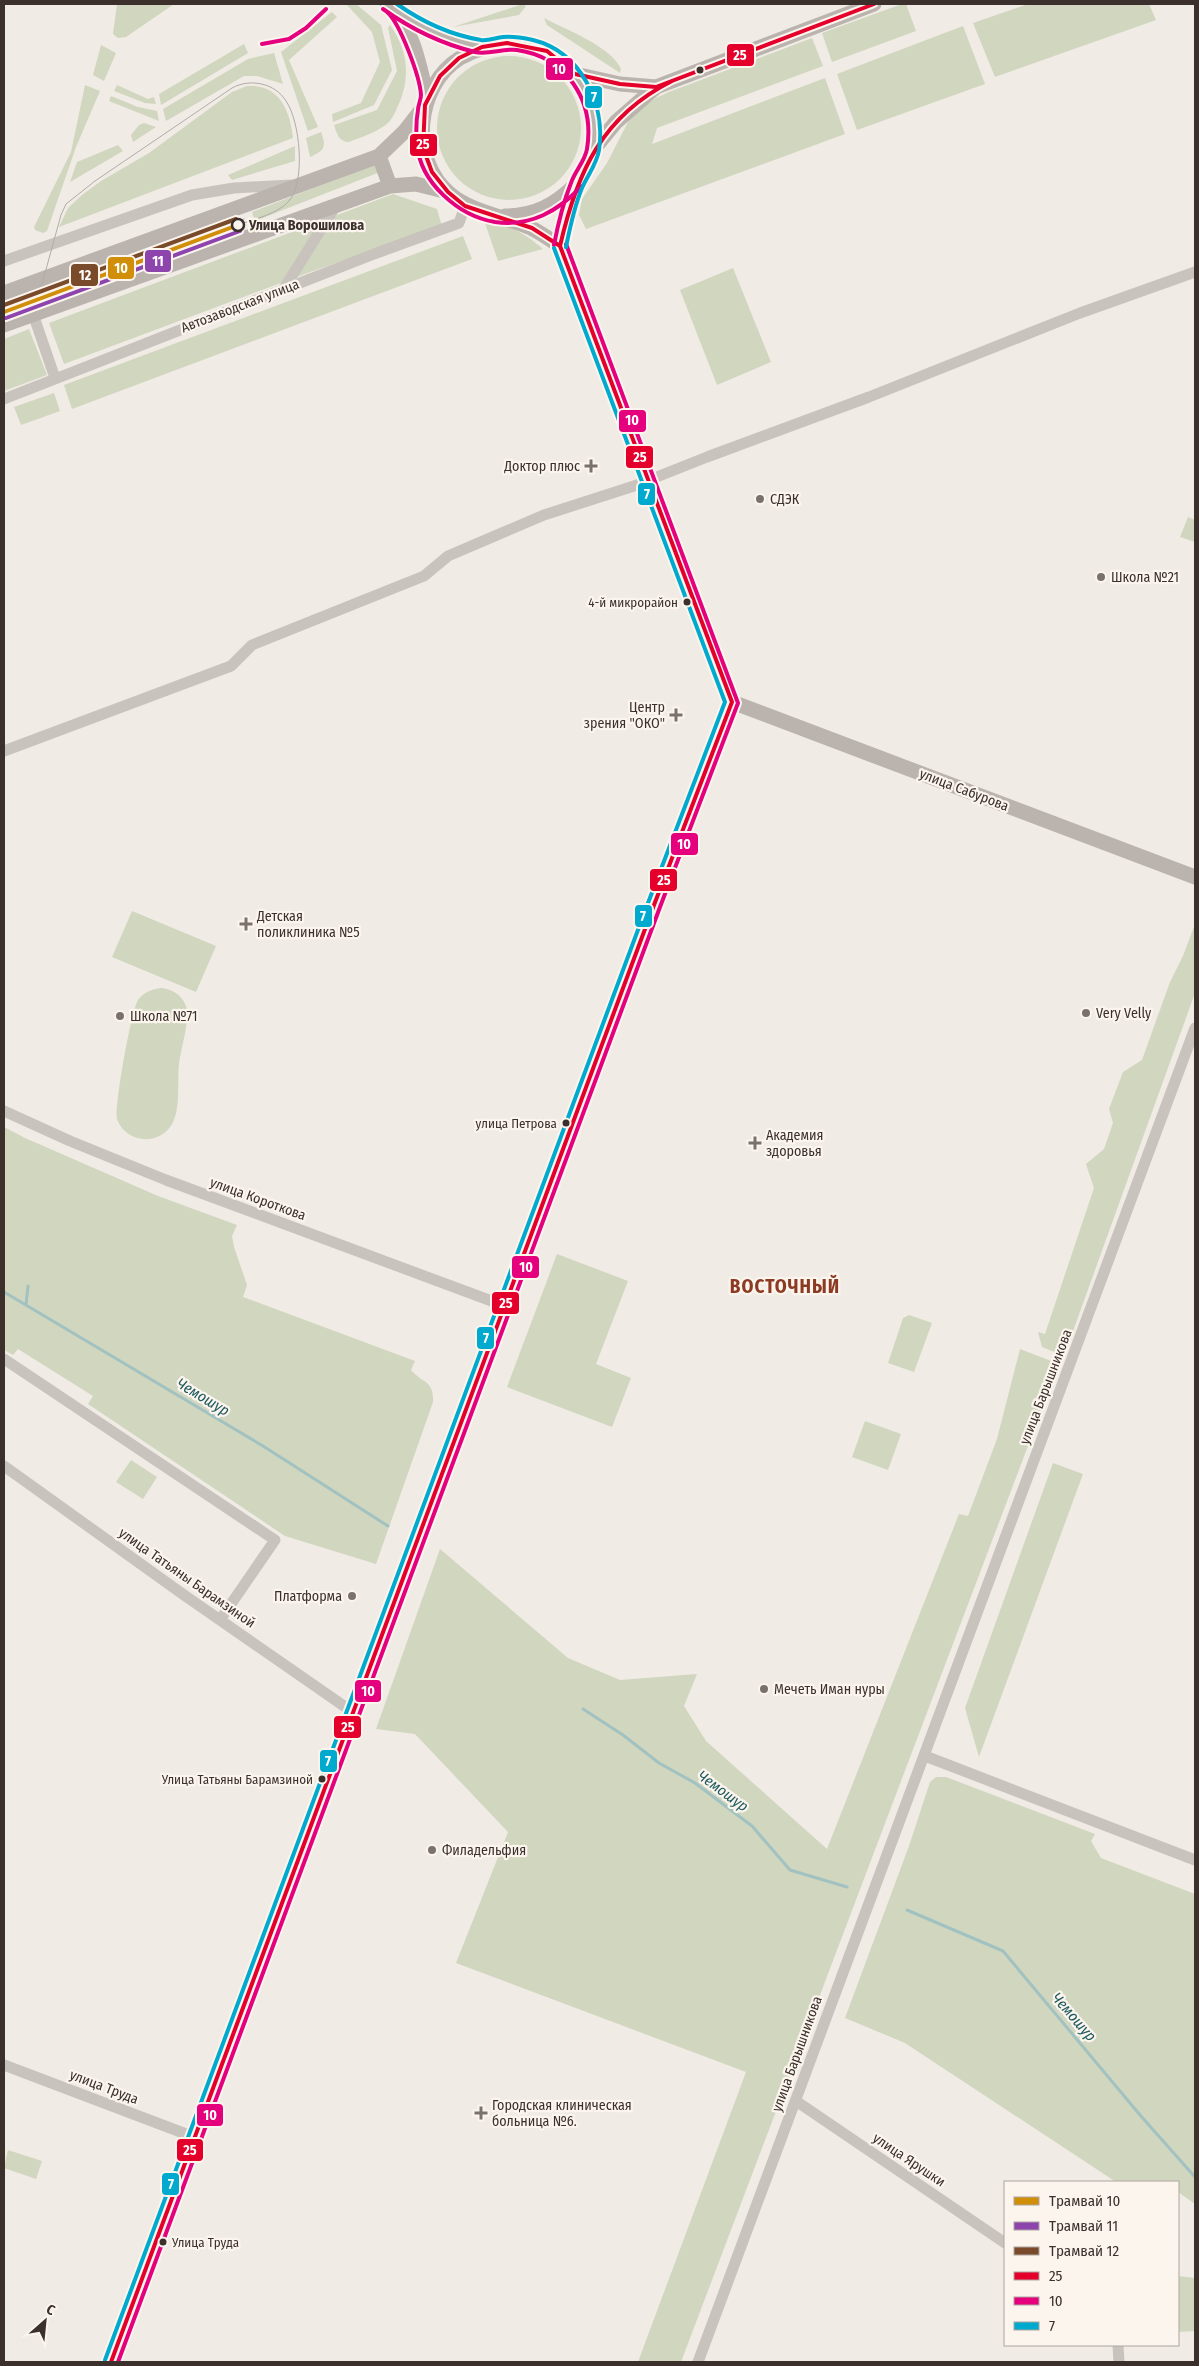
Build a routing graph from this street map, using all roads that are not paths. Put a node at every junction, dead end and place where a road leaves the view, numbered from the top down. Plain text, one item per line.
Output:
1 (874, 4) edge
2 (392, 8) edge
3 (482, 47) junction
4 (575, 74) junction
5 (656, 87) junction
6 (426, 102) junction
7 (593, 150) junction
8 (379, 156) junction
9 (578, 182) junction
10 (302, 184) junction
11 (390, 186) junction
12 (448, 192) junction
13 (465, 206) junction
14 (335, 207) junction
15 (498, 216) junction
16 (560, 246) junction
17 (4, 261) edge
18 (1195, 272) edge
19 (283, 290) junction
20 (4, 293) edge
21 (33, 314) junction
22 (4, 325) edge
23 (55, 378) junction
24 (4, 398) edge
25 (649, 480) junction
26 (732, 702) junction
27 (4, 751) edge
28 (1195, 877) edge
29 (1195, 1028) edge
30 (4, 1110) edge
31 (505, 1306) junction
32 (4, 1359) edge
33 (4, 1466) edge
34 (220, 1620) junction
35 (354, 1713) junction
36 (925, 1756) junction
37 (1195, 1860) edge
38 (4, 2065) edge
39 (796, 2101) junction
40 (194, 2137) junction
41 (1004, 2242) edge
42 (1118, 2346) edge
43 (111, 2362) edge
44 (698, 2362) edge
45 (1119, 2362) edge

1 - 5 main road
2 - 3 main road
2 - 6 main road
3 - 4 main road
3 - 6 main road
4 - 5 main road
4 - 7 main road
5 - 7 main road
6 - 8 main road
6 - 12 main road
7 - 9 main road
8 - 10 main road
8 - 11 main road
9 - 15 main road
9 - 16 main road
10 - 17 street
10 - 20 main road
11 - 12 main road
11 - 14 main road
12 - 13 main road
13 - 15 main road
13 - 19 street, Автозаводская улица
14 - 19 street
14 - 21 main road
15 - 16 main road
16 - 25 main road
18 - 25 street
19 - 23 street, Автозаводская улица
21 - 22 main road
21 - 23 street
23 - 24 street, Автозаводская улица
25 - 26 main road
25 - 27 street
26 - 28 main road, улица Сабурова
26 - 31 main road
29 - 36 street, улица Барышникова
30 - 31 street, улица Короткова
31 - 35 main road
32 - 34 street
33 - 34 street, улица Татьяны Барамзиной
34 - 35 street, улица Татьяны Барамзиной
35 - 40 main road
36 - 37 street
36 - 39 street, улица Барышникова
38 - 40 street, улица Труда
39 - 41 street, улица Ярушки
39 - 44 street, улица Барышникова
40 - 43 main road
42 - 45 street

